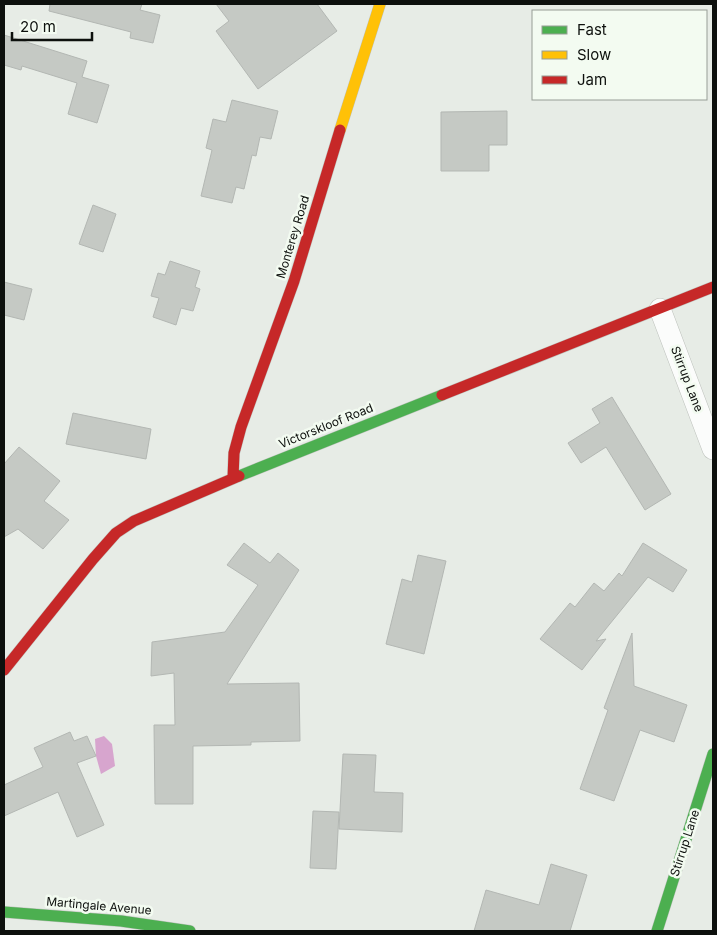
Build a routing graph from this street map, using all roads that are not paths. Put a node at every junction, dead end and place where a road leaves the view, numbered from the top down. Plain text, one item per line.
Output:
1 (380, 4) edge
2 (713, 287) edge
3 (660, 309) junction
4 (713, 449) edge
5 (233, 478) junction
6 (4, 670) edge
7 (713, 754) edge
8 (4, 912) edge
9 (190, 931) edge
10 (657, 931) edge

1 - 5 street, Monterey Road
2 - 3 street, Victorskloof Road
3 - 4 street, Stirrup Lane
3 - 5 street, Victorskloof Road
5 - 6 street, Victorskloof Road
7 - 10 street, Stirrup Lane
8 - 9 street, Martingale Avenue

